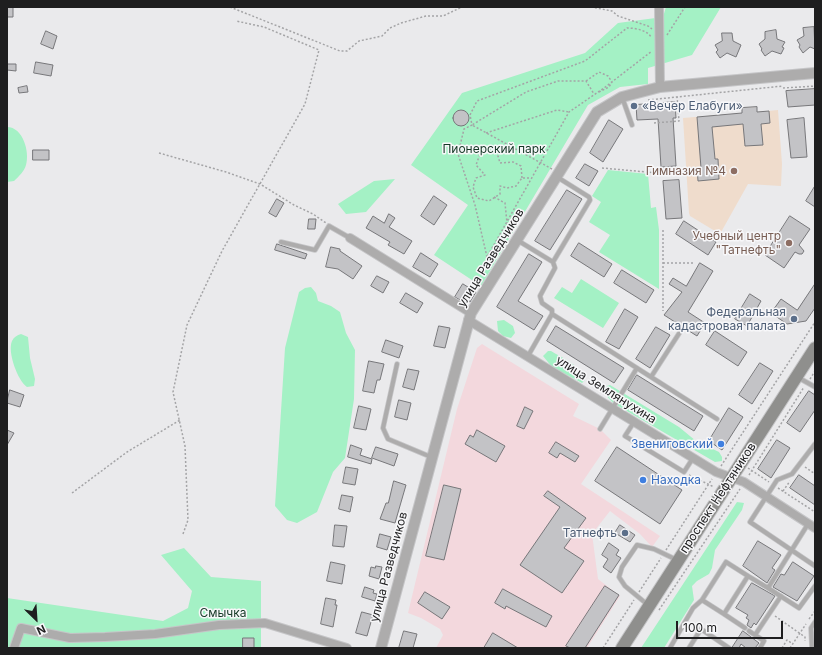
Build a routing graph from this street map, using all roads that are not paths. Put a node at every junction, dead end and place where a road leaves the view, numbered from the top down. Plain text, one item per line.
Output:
1 (659, 7) edge
2 (815, 74) edge
3 (660, 87) junction
4 (622, 97) junction
5 (632, 125) dead end
6 (558, 175) junction
7 (350, 238) joint
8 (517, 240) junction
9 (281, 242) dead end
10 (552, 262) junction
11 (552, 314) junction
12 (470, 316) junction
13 (680, 332) dead end
14 (815, 348) edge
15 (528, 356) junction
16 (398, 364) dead end
17 (638, 368) junction
18 (796, 376) junction
19 (651, 377) junction
20 (815, 387) edge
21 (613, 408) junction
22 (717, 419) dead end
23 (634, 422) junction
24 (600, 429) dead end
25 (815, 444) edge
26 (431, 457) junction
27 (693, 458) junction
28 (730, 478) junction
29 (767, 497) junction
30 (812, 526) edge
31 (792, 550) junction
32 (677, 561) junction
33 (815, 566) edge
34 (748, 576) junction
35 (815, 586) edge
36 (768, 588) junction
37 (781, 596) junction
38 (702, 600) junction
39 (652, 611) junction
40 (724, 614) junction
41 (815, 622) edge
42 (744, 628) dead end
43 (749, 631) dead end
44 (755, 635) junction
45 (14, 648) edge
46 (347, 648) edge
47 (381, 648) edge
48 (622, 648) edge
49 (670, 648) edge
50 (689, 648) edge
51 (729, 648) edge
52 (760, 648) edge
53 (812, 648) edge

1 - 3 street
2 - 3 street, улица Разведчиков
3 - 4 street, улица Разведчиков
4 - 5 lane
4 - 6 street, улица Разведчиков
6 - 8 street, улица Разведчиков
6 - 10 lane
7 - 9 lane
7 - 12 street, улица Землянухина
8 - 10 lane
8 - 12 street, улица Разведчиков
10 - 11 lane
11 - 15 lane
11 - 17 lane
12 - 15 street, улица Землянухина
12 - 26 street, улица Разведчиков
13 - 19 lane
14 - 18 main road, проспект Нефтяников
15 - 21 street, улица Землянухина
16 - 26 lane
17 - 19 lane
17 - 21 lane
18 - 20 lane
18 - 28 main road, проспект Нефтяников
19 - 22 lane
21 - 23 street, улица Землянухина
21 - 24 lane
23 - 27 street, улица Землянухина
23 - 27 lane
25 - 29 lane
26 - 47 street, улица Разведчиков
27 - 28 street, улица Землянухина
28 - 29 street, улица Землянухина
28 - 32 main road, проспект Нефтяников
29 - 30 street, улица Землянухина
29 - 31 lane
30 - 31 lane
31 - 33 lane
31 - 36 lane
32 - 39 main road, проспект Нефтяников
32 - 39 lane
34 - 36 lane
34 - 38 lane
34 - 40 lane
35 - 37 lane
36 - 37 lane
37 - 44 lane
38 - 40 lane
38 - 49 lane
39 - 48 main road, проспект Нефтяников
40 - 42 lane
41 - 53 lane
43 - 44 lane
44 - 52 lane
45 - 46 street
50 - 51 lane

